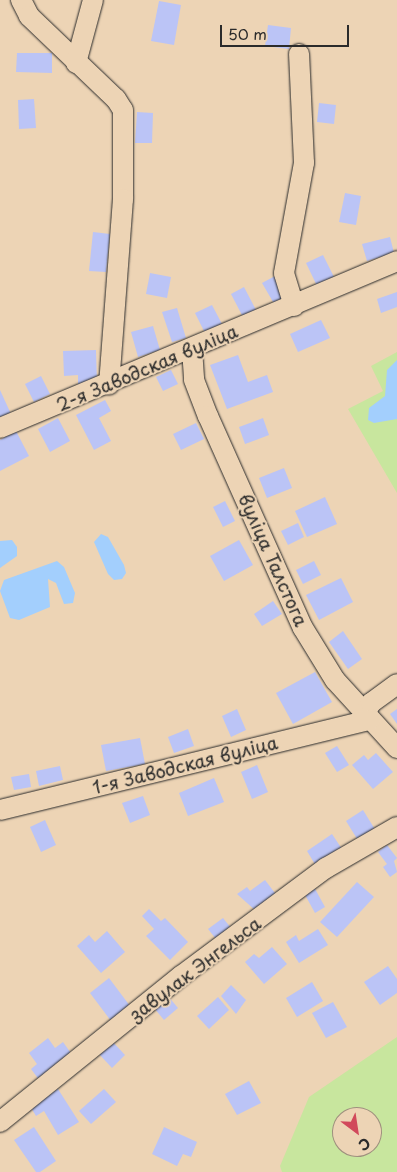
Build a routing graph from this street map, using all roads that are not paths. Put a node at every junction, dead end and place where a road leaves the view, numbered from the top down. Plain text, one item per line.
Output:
1 (21, 0) edge
2 (93, 0) edge
3 (299, 54) dead end
4 (76, 63) junction
5 (397, 262) edge
6 (294, 306) junction
7 (192, 349) junction
8 (109, 384) junction
9 (0, 428) edge
10 (397, 684) edge
11 (367, 717) junction
12 (397, 748) edge
13 (0, 810) edge
14 (397, 827) edge
15 (0, 1122) edge

1 - 4 street
2 - 4 street
3 - 6 street
4 - 8 street
5 - 6 street, 2-я Заводская вуліца
6 - 7 street, 2-я Заводская вуліца
7 - 8 street, 2-я Заводская вуліца
7 - 11 street, вуліца Талстога
8 - 9 street, 2-я Заводская вуліца
10 - 11 street
11 - 12 street, вуліца Талстога
11 - 13 street, 1-я Заводская вуліца
14 - 15 street, завулак Энгельса

